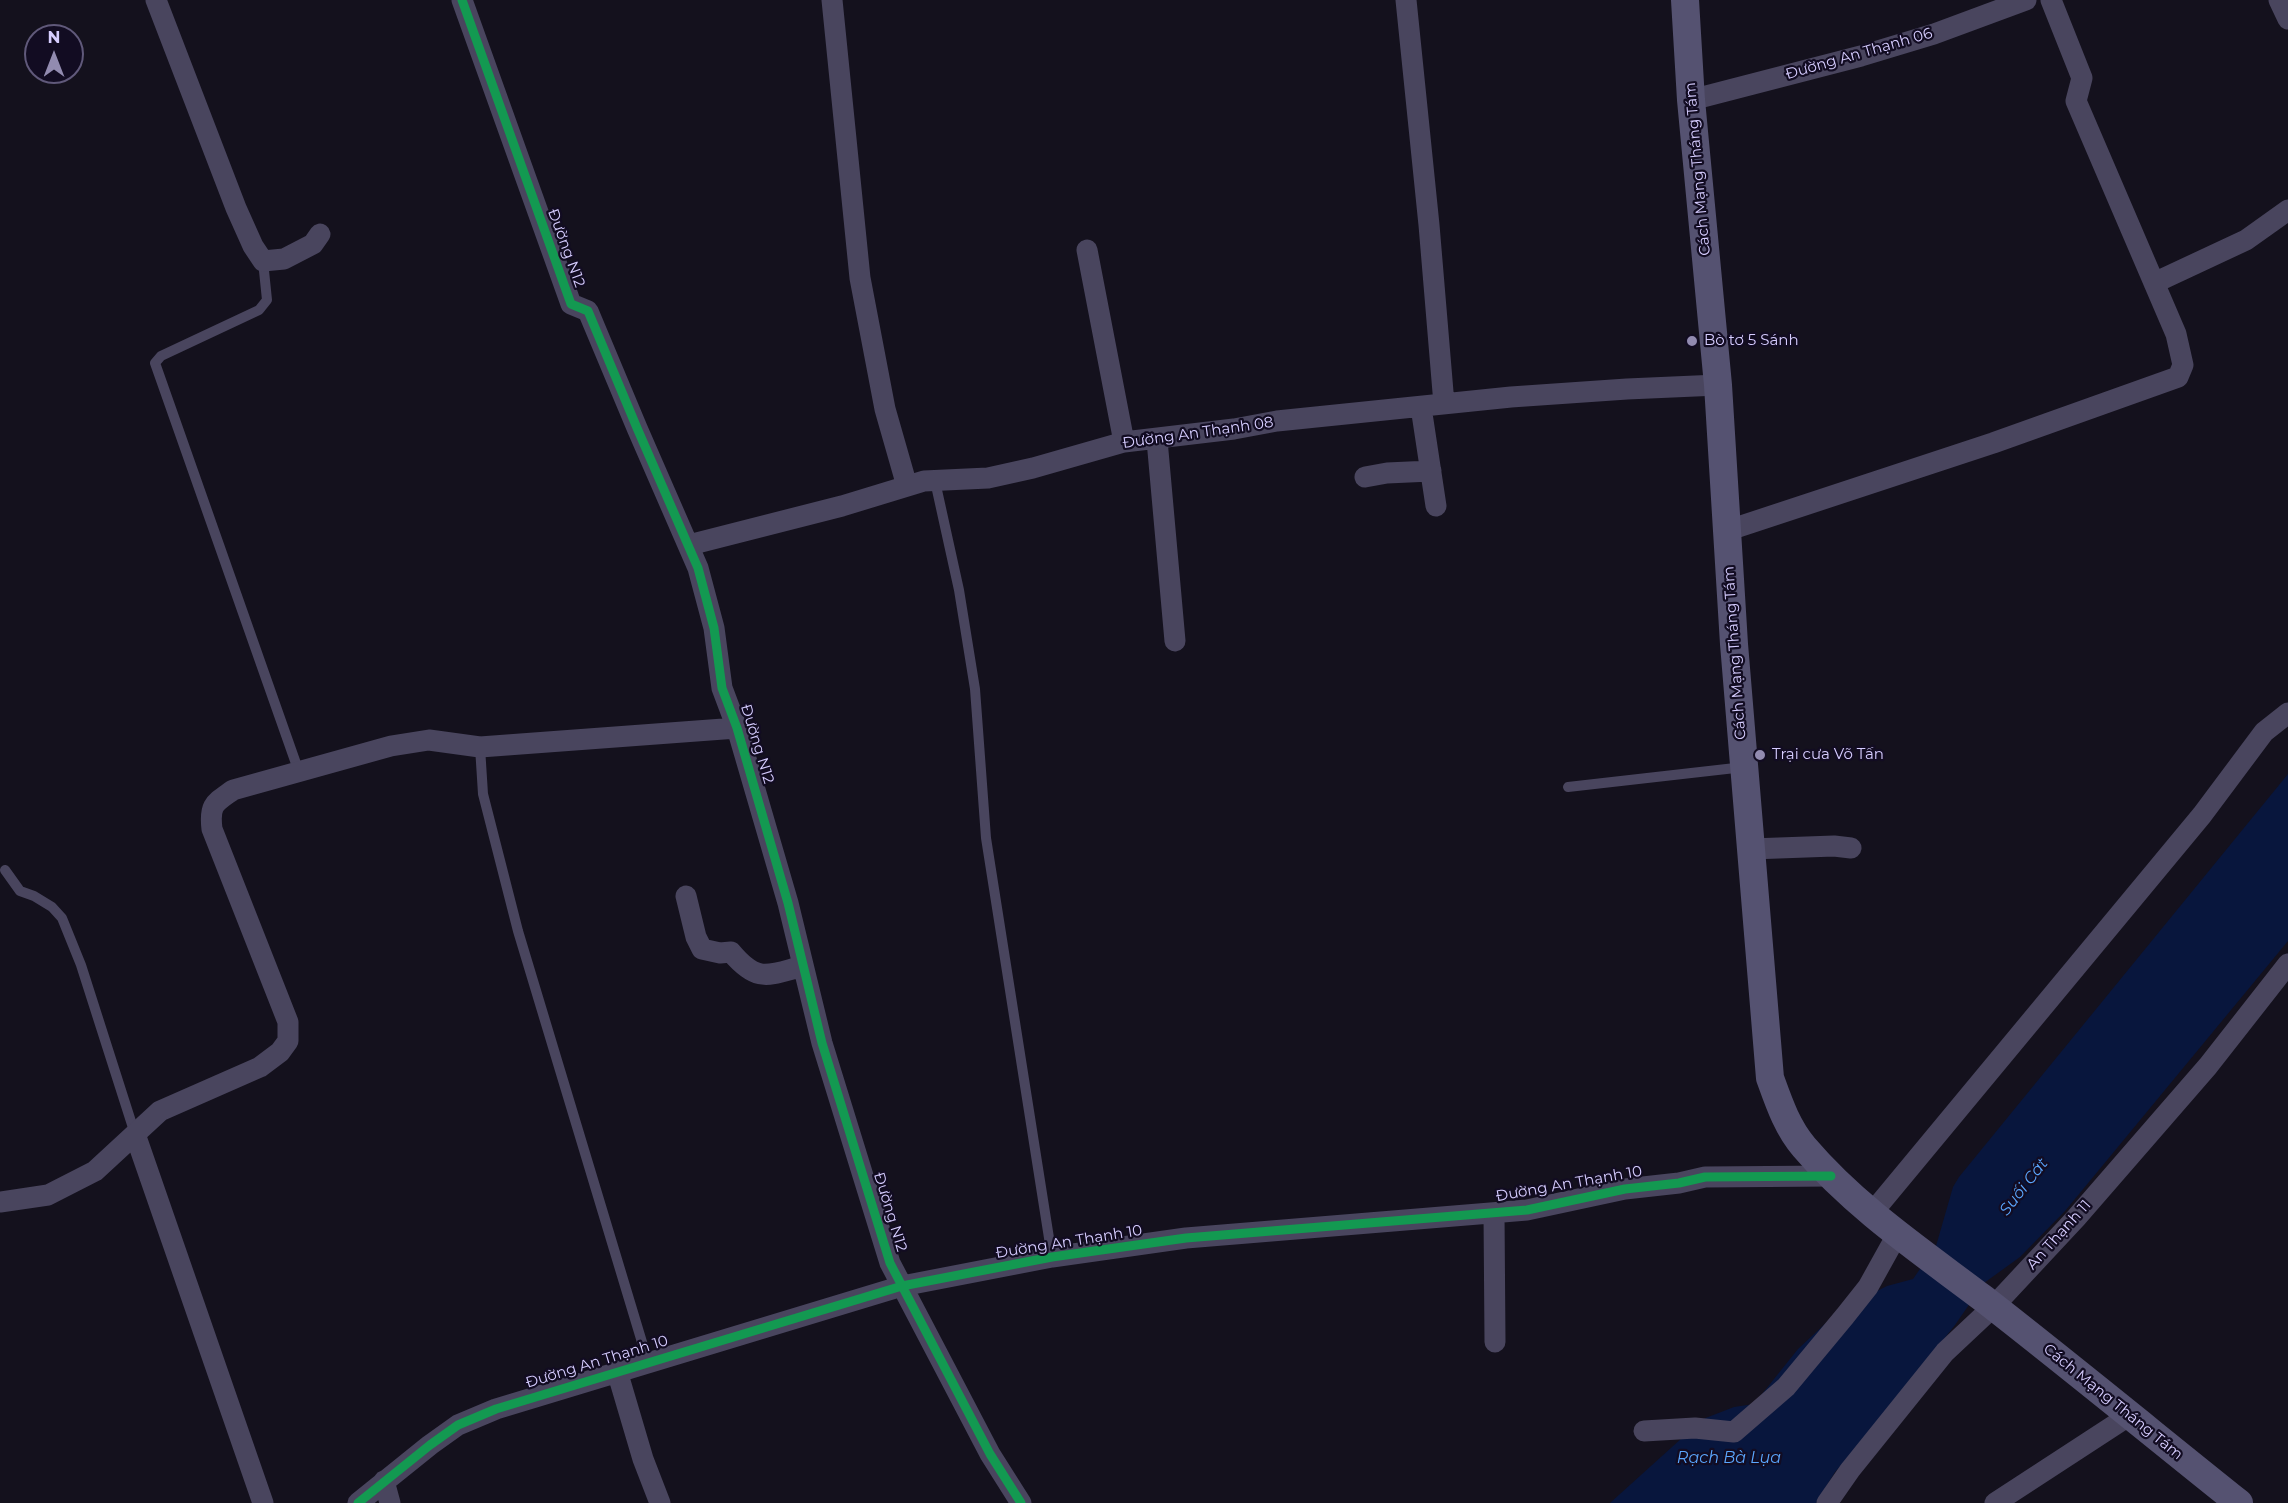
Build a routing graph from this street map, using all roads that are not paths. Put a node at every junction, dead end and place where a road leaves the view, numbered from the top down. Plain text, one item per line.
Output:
1 (156, 0) edge
2 (462, 0) edge
3 (832, 0) edge
4 (1406, 0) edge
5 (1685, 0) edge
6 (2026, 0) edge
7 (2051, 0) edge
8 (2279, 0) edge
9 (2288, 19) edge
10 (1691, 100) junction
11 (2288, 210) edge
12 (320, 234) dead end
13 (1087, 250) dead end
14 (263, 261) junction
15 (2154, 283) junction
16 (1718, 385) junction
17 (1444, 404) junction
18 (1421, 407) junction
19 (1157, 440) junction
20 (1124, 442) junction
21 (1431, 471) junction
22 (1365, 477) dead end
23 (935, 481) junction
24 (907, 486) junction
25 (1436, 506) dead end
26 (1726, 531) junction
27 (689, 545) junction
28 (1176, 641) dead end
29 (2288, 712) edge
30 (737, 728) junction
31 (480, 747) junction
32 (1744, 766) junction
33 (298, 772) junction
34 (1568, 787) dead end
35 (1851, 848) dead end
36 (1751, 849) junction
37 (5, 870) dead end
38 (686, 896) dead end
39 (2288, 964) edge
40 (803, 966) junction
41 (135, 1134) junction
42 (1831, 1176) junction
43 (0, 1202) edge
44 (1872, 1212) junction
45 (1494, 1213) junction
46 (1908, 1240) junction
47 (1053, 1257) junction
48 (902, 1286) junction
49 (1990, 1304) junction
50 (1495, 1342) dead end
51 (648, 1362) junction
52 (617, 1371) junction
53 (2130, 1415) junction
54 (1644, 1431) dead end
55 (384, 1481) junction
56 (263, 1503) edge
57 (358, 1503) edge
58 (390, 1503) edge
59 (660, 1503) edge
60 (1021, 1503) edge
61 (1827, 1503) edge
62 (1995, 1503) edge
63 (2240, 1503) edge

1 - 14 street
2 - 27 street, Đường N12
3 - 24 street
4 - 17 street
5 - 10 main road, Cách Mạng Tháng Tám
6 - 10 street, Đường An Thạnh 06
7 - 15 street
8 - 9 street
10 - 16 main road, Cách Mạng Tháng Tám
11 - 15 street
12 - 14 street
13 - 20 street
14 - 33 lane
15 - 26 street
16 - 17 street, Đường An Thạnh 08
16 - 26 main road, Cách Mạng Tháng Tám
17 - 18 street, Đường An Thạnh 08
18 - 19 street, Đường An Thạnh 08
18 - 21 street
19 - 20 street, Đường An Thạnh 08
19 - 28 street
20 - 23 street, Đường An Thạnh 08
21 - 22 street
21 - 25 street
23 - 24 street, Đường An Thạnh 08
23 - 47 lane
24 - 27 street, Đường An Thạnh 08
26 - 32 main road, Cách Mạng Tháng Tám
27 - 30 street, Đường N12
29 - 44 street
30 - 31 street
30 - 40 street, Đường N12
31 - 33 street
31 - 51 lane
32 - 34 lane
32 - 36 main road, Cách Mạng Tháng Tám
33 - 41 street
35 - 36 street
36 - 42 main road, Cách Mạng Tháng Tám
37 - 41 lane
38 - 40 street
39 - 49 street, An Thạnh 11
40 - 48 street, Đường N12
41 - 43 street
41 - 56 street
42 - 44 main road, Cách Mạng Tháng Tám
42 - 45 street, Đường An Thạnh 10
44 - 46 main road, Cách Mạng Tháng Tám
45 - 47 street, Đường An Thạnh 10
45 - 50 street
46 - 49 main road, Cách Mạng Tháng Tám
46 - 54 street
47 - 48 street, Đường An Thạnh 10
48 - 51 street, Đường An Thạnh 10
48 - 60 street, Đường N12
49 - 53 main road, Cách Mạng Tháng Tám
49 - 61 street, An Thạnh 11
51 - 52 street, Đường An Thạnh 10
52 - 55 street, Đường An Thạnh 10
52 - 59 street
53 - 62 street
53 - 63 main road, Cách Mạng Tháng Tám
55 - 57 street, Đường An Thạnh 10
55 - 58 street

